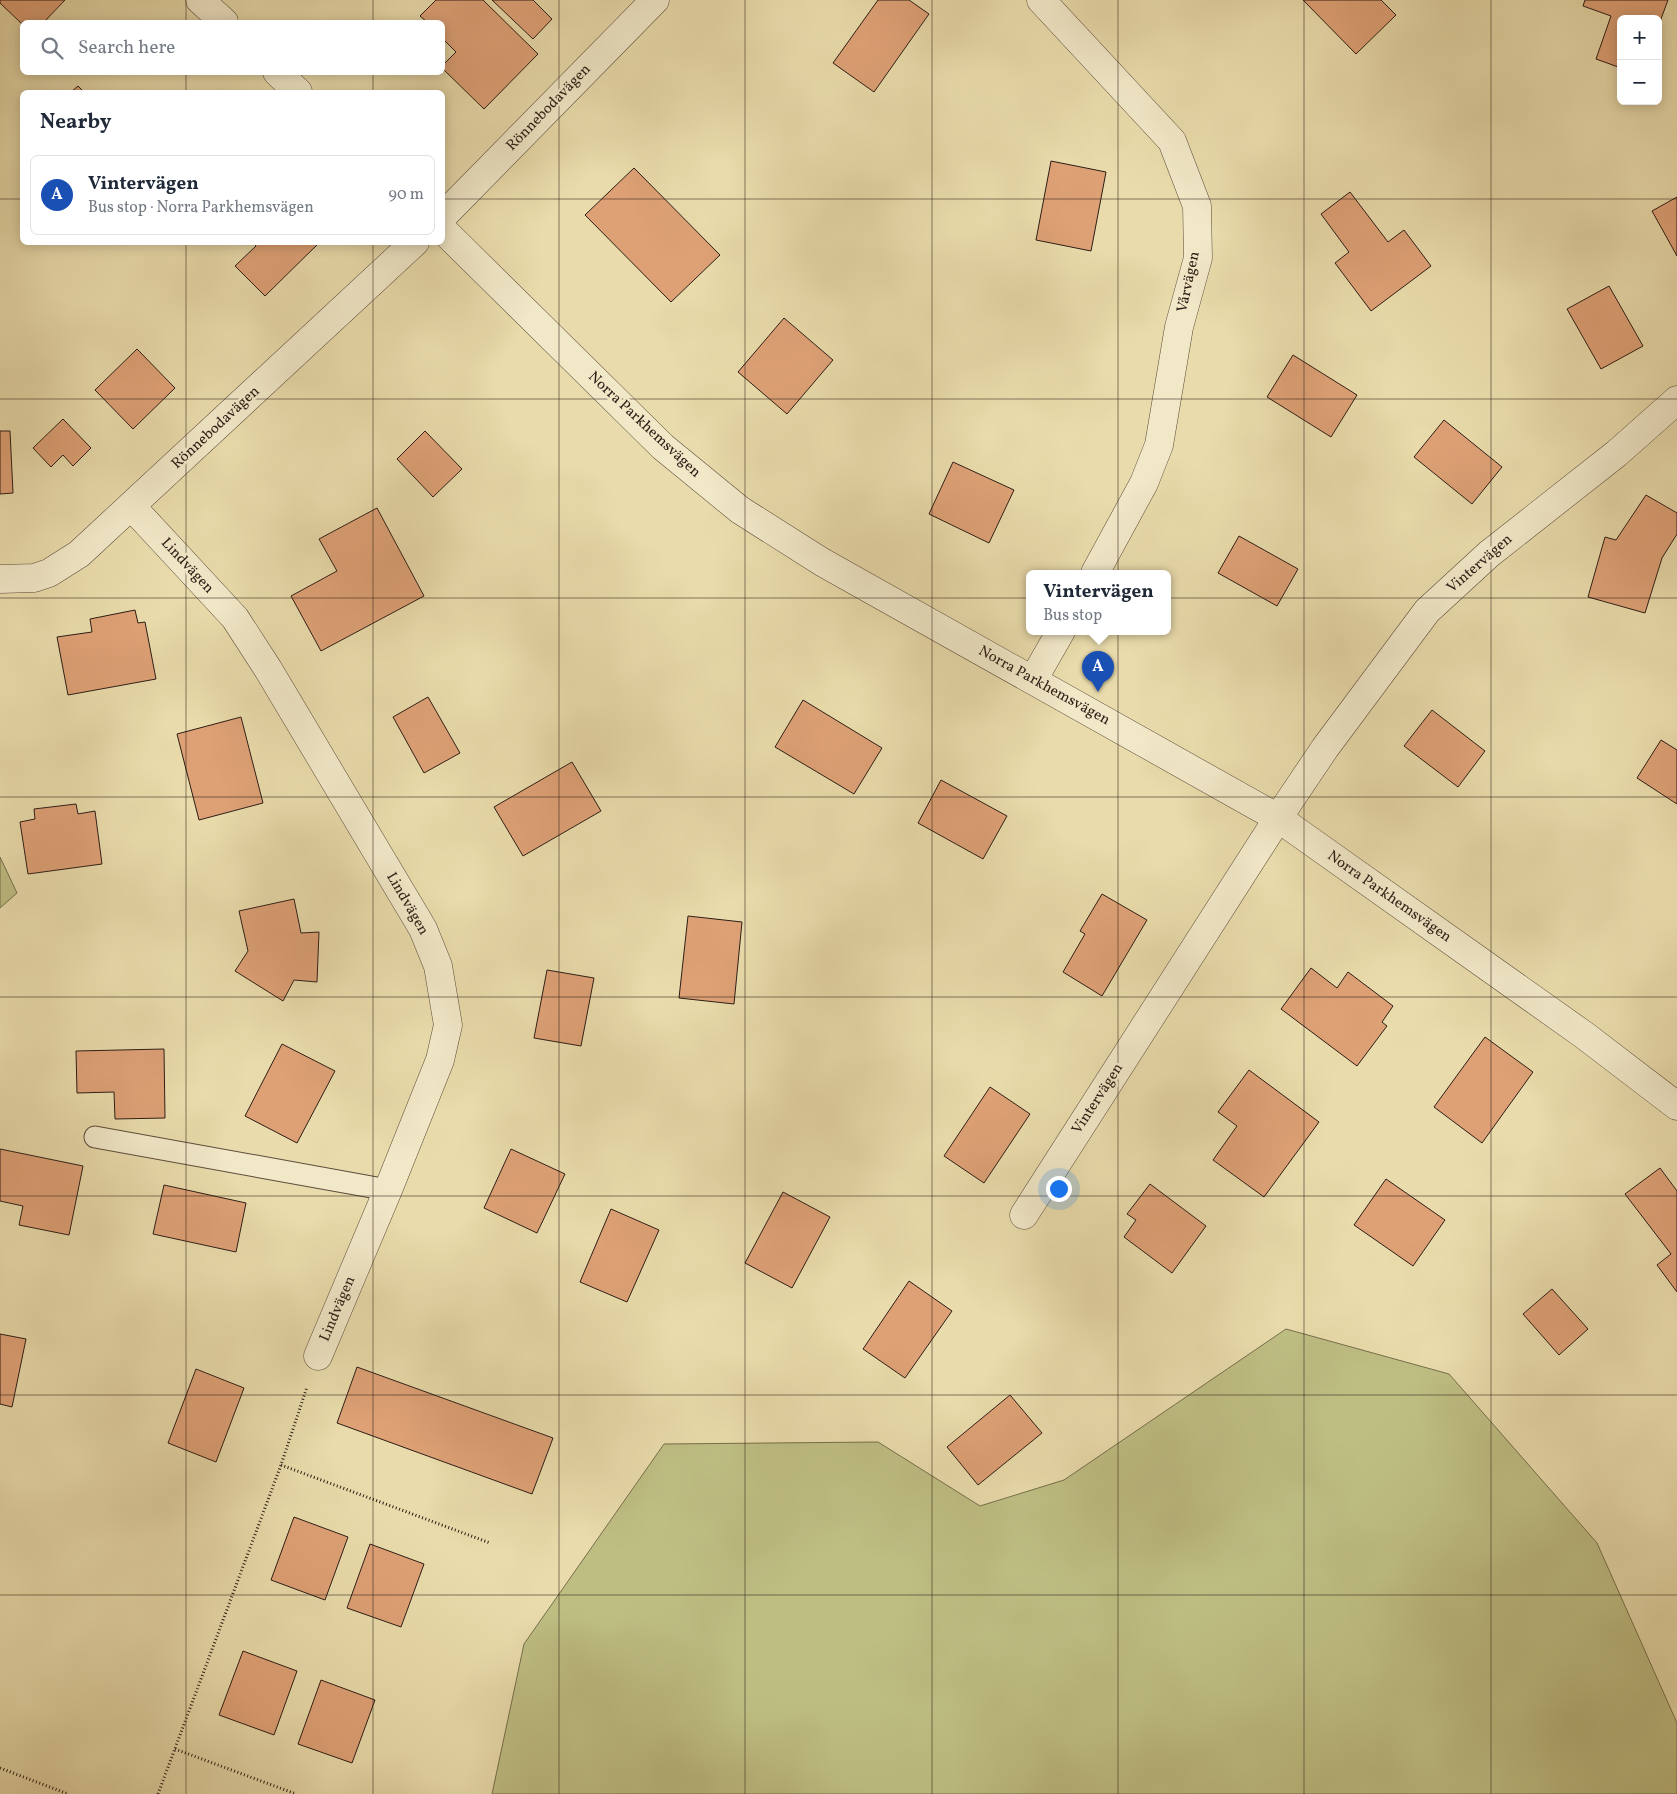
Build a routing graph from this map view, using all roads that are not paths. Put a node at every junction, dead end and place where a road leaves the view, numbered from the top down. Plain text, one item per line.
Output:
1 (200, 0) edge
2 (655, 0) edge
3 (1041, 0) edge
4 (222, 20) edge
5 (280, 75) edge
6 (296, 90) edge
7 (445, 214) edge
8 (445, 232) edge
9 (412, 245) edge
10 (1677, 400) edge
11 (132, 506) junction
12 (1097, 570) edge
13 (0, 579) edge
14 (1060, 635) edge
15 (1033, 680) junction
16 (1278, 818) junction
17 (1677, 1106) edge
18 (96, 1137) dead end
19 (388, 1190) junction
20 (1024, 1215) dead end
21 (318, 1356) road end

1 - 4 street
2 - 7 street, Rönnebodavägen
3 - 12 street, Vårvägen
5 - 6 street
8 - 15 street, Norra Parkhemsvägen
9 - 11 street, Rönnebodavägen
10 - 16 street, Vintervägen
11 - 13 street, Rönnebodavägen
11 - 19 street, Lindvägen
14 - 15 street
15 - 16 street, Norra Parkhemsvägen
16 - 17 street, Norra Parkhemsvägen
16 - 20 street, Vintervägen
18 - 19 lane
19 - 21 street, Lindvägen

